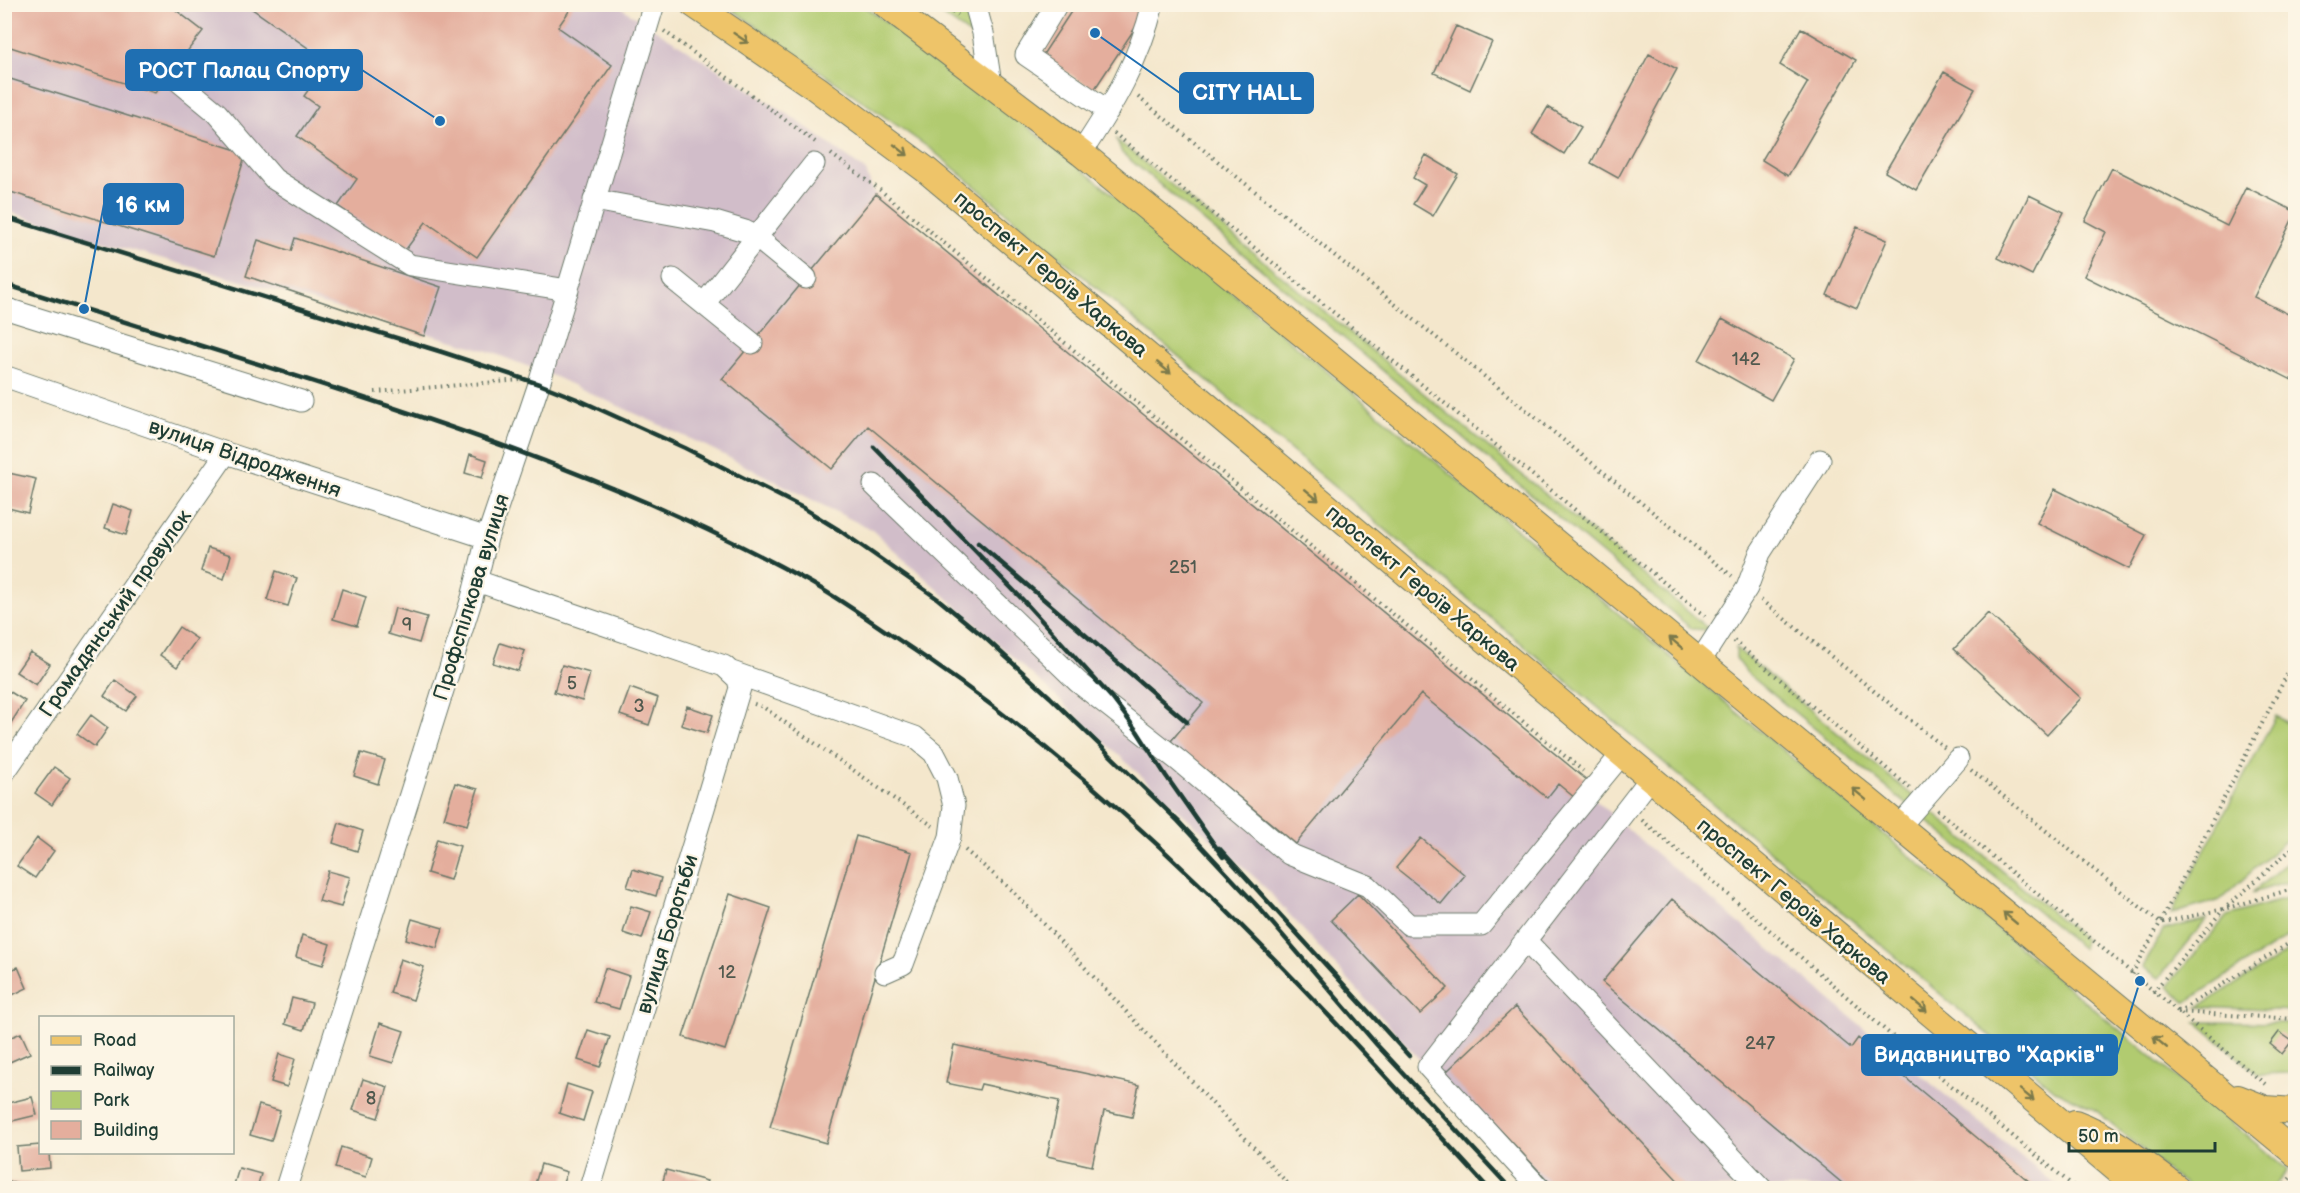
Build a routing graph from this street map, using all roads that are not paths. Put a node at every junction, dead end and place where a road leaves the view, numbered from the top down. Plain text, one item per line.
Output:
1 (693, 4) edge
2 (885, 4) edge
3 (1057, 4) edge
4 (1152, 4) edge
5 (974, 6) edge
6 (652, 12) edge
7 (170, 74) dead end
8 (991, 84) junction
9 (1104, 117) junction
10 (1080, 153) junction
11 (814, 164) dead end
12 (594, 200) junction
13 (756, 237) junction
14 (806, 278) dead end
15 (673, 279) dead end
16 (568, 290) junction
17 (704, 304) junction
18 (4, 308) edge
19 (752, 343) dead end
20 (4, 376) edge
21 (301, 401) dead end
22 (226, 453) junction
23 (1820, 460) dead end
24 (874, 485) dead end
25 (487, 538) junction
26 (477, 581) junction
27 (1699, 663) junction
28 (736, 683) junction
29 (1621, 755) junction
30 (1958, 759) road end
31 (4, 773) edge
32 (1650, 779) junction
33 (1899, 827) junction
34 (1526, 941) junction
35 (885, 972) dead end
36 (2204, 1080) junction
37 (2295, 1111) edge
38 (2052, 1116) junction
39 (2294, 1164) edge
40 (286, 1188) edge
41 (590, 1188) edge
42 (1539, 1188) edge
43 (1761, 1188) edge
44 (2139, 1188) edge
45 (2157, 1188) edge
46 (2177, 1188) edge

1 -> 29 main road, проспект Героїв Харкова
2 - 8 main road
3 - 9 street
4 - 9 street
5 - 8 street
6 - 12 street, Профспілкова вулиця
7 - 16 street
8 - 10 main road
9 - 10 street
27 -> 10 main road
11 - 13 street
12 - 13 street
12 - 16 street, Профспілкова вулиця
13 - 14 street
13 - 17 street
15 - 17 street
16 - 25 street, Профспілкова вулиця
17 - 19 street
18 - 21 street
20 - 22 street, вулиця Відродження
22 - 25 street, вулиця Відродження
22 - 31 street, Громадянський провулок
23 - 27 street
24 - 29 street
25 - 26 street, Профспілкова вулиця
26 - 28 street
26 - 40 street, Профспілкова вулиця
33 -> 27 main road
28 - 35 street
28 - 41 street, вулиця Боротьби
29 - 32 main road, проспект Героїв Харкова
30 - 33 street
32 - 34 street
32 -> 38 main road, проспект Героїв Харкова
36 -> 33 main road
34 - 42 street
34 - 43 street
36 - 37 main road
36 - 39 main road
38 - 44 main road, проспект Героїв Харкова
38 - 45 main road
38 - 46 main road

